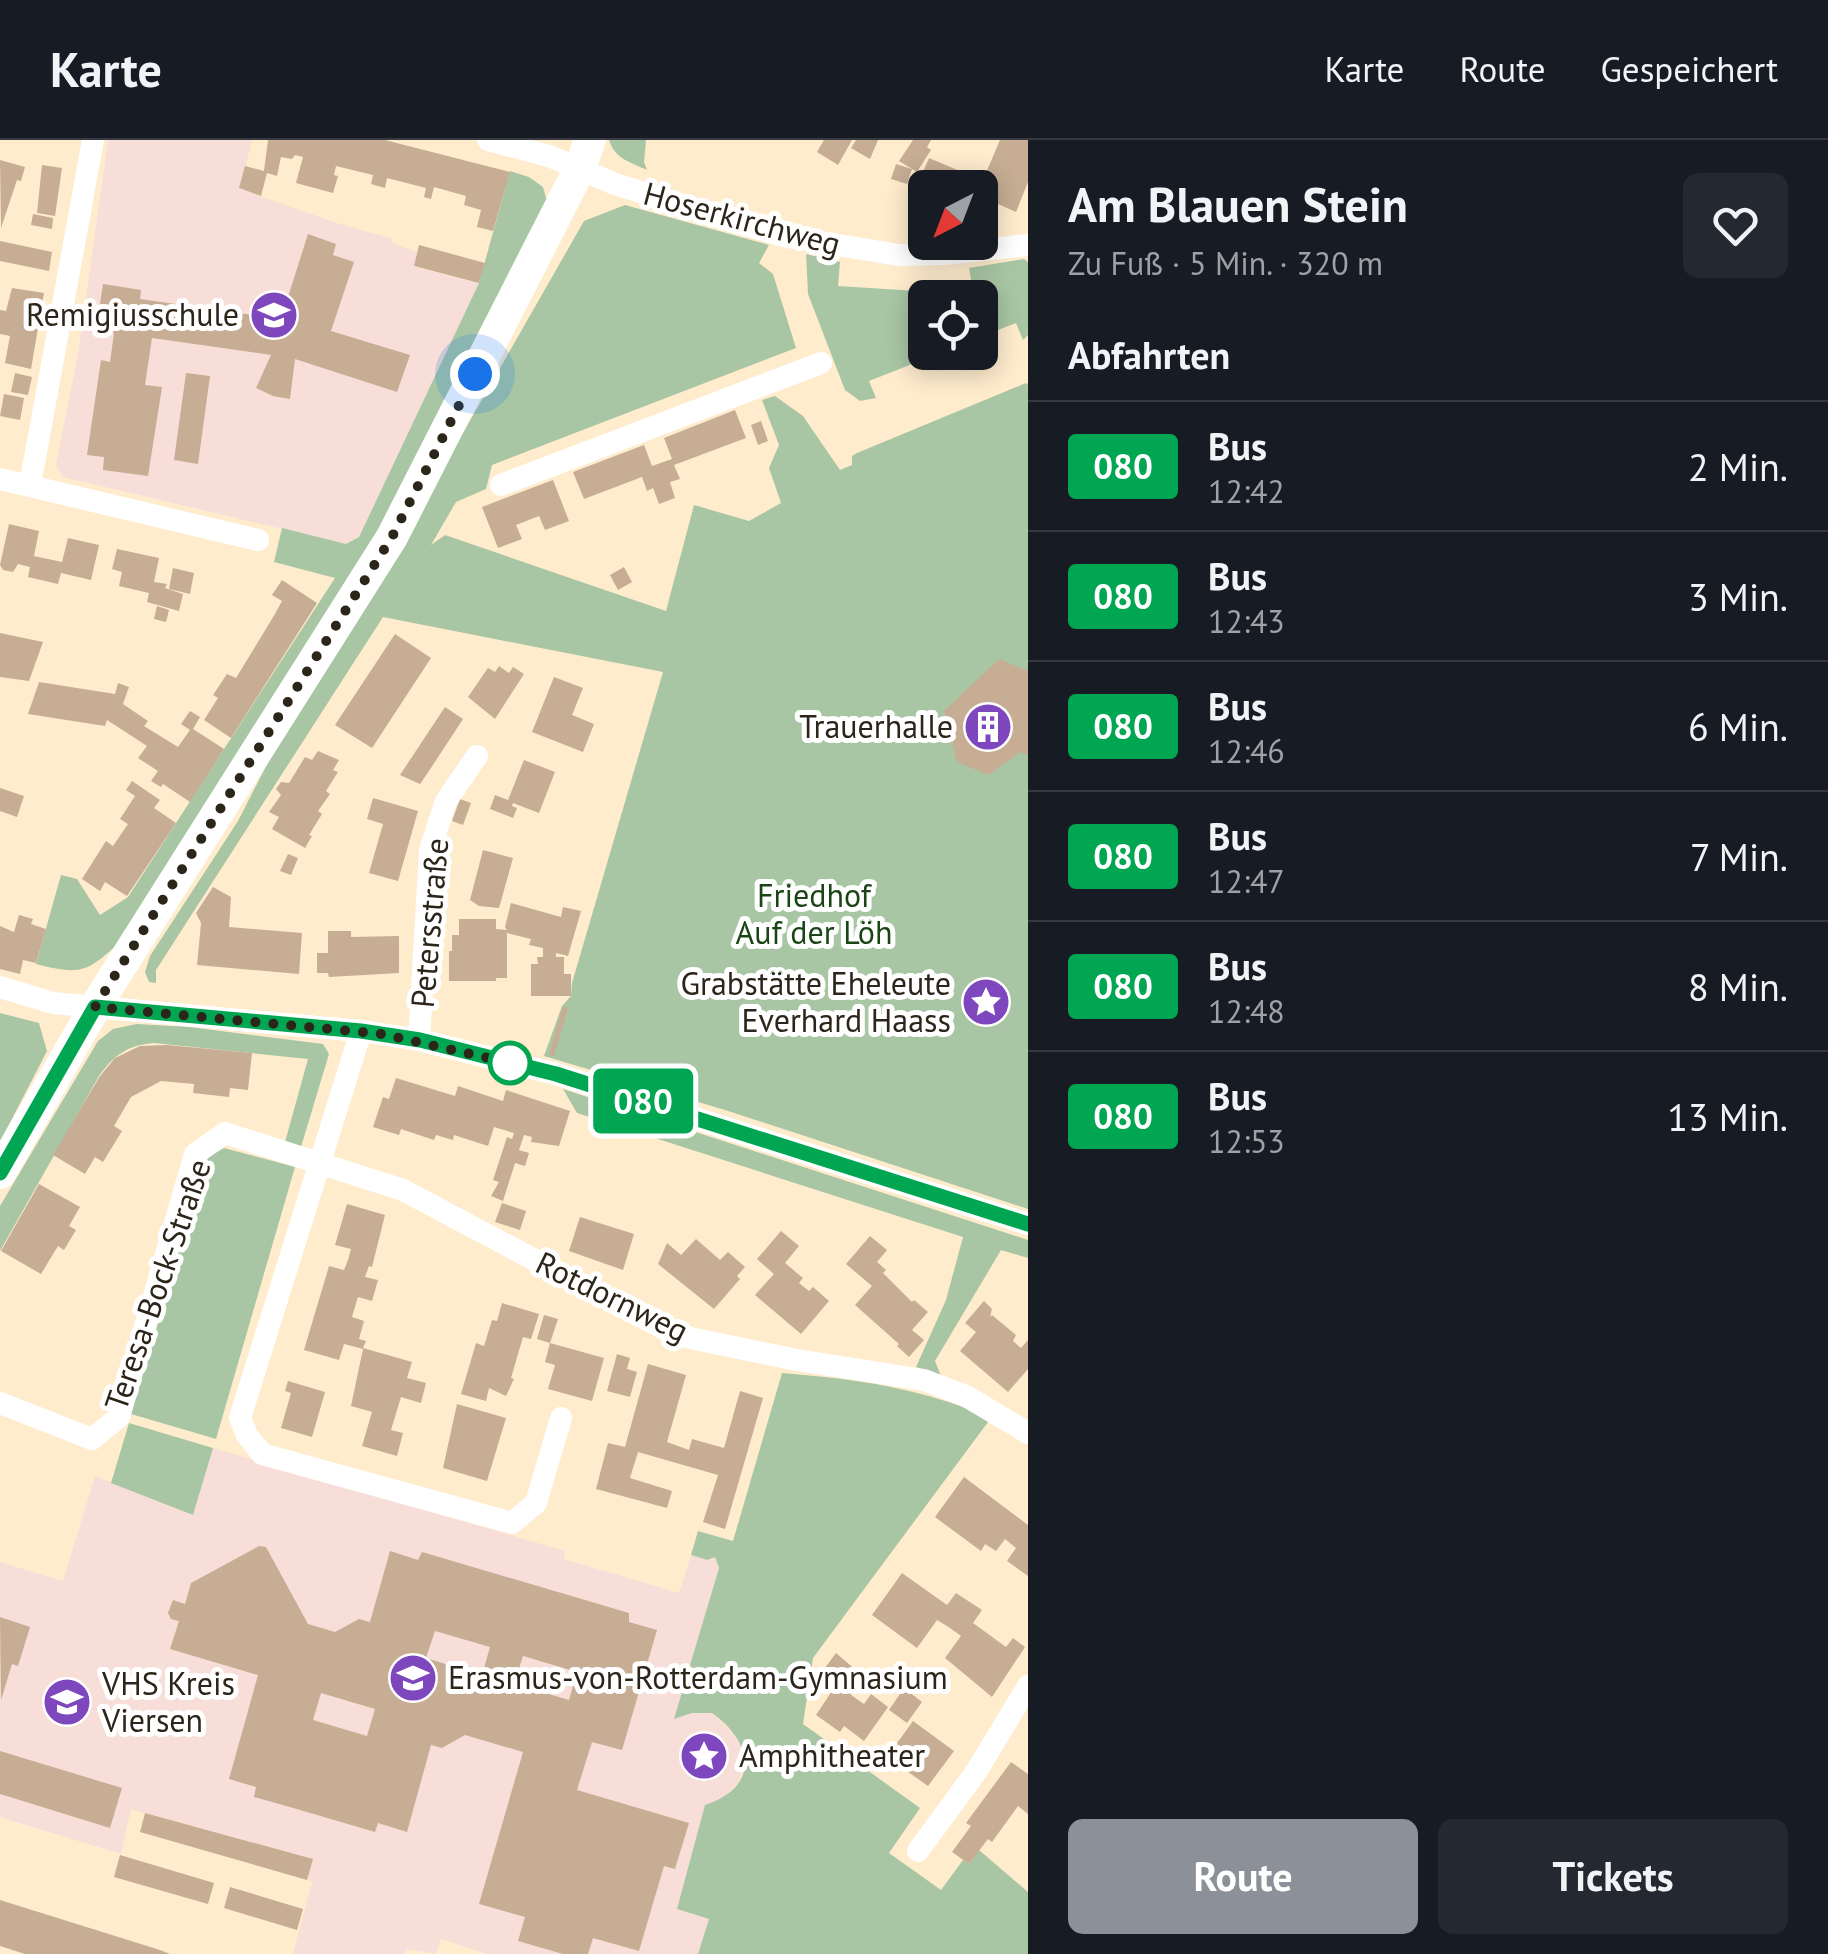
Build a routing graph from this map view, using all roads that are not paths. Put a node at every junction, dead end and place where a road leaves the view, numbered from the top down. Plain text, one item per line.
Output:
1 (93, 140) edge
2 (488, 140) edge
3 (585, 154) edge
4 (1028, 246) edge
5 (821, 363) dead end
6 (0, 480) edge
7 (30, 485) junction
8 (500, 485) dead end
9 (258, 540) dead end
10 (477, 756) dead end
11 (0, 987) edge
12 (95, 1007) junction
13 (361, 1031) junction
14 (420, 1040) junction
15 (318, 1165) junction
16 (0, 1173) edge
17 (1028, 1224) edge
18 (0, 1403) edge
19 (560, 1418) dead end
20 (1028, 1434) edge
21 (1028, 1686) edge
22 (918, 1851) dead end

1 - 7 street
2 - 3 street, Hoserkirchweg
3 - 4 street, Hoserkirchweg
3 - 12 main road
5 - 8 street
6 - 7 street
7 - 9 street
10 - 14 street, Petersstraße
11 - 12 street, Petersstraße
12 - 13 street, Petersstraße
12 - 16 main road
13 - 14 street, Petersstraße
13 - 15 street
14 - 17 street, Petersstraße
15 - 18 street, Teresa-Bock-Straße
15 - 19 street
15 - 20 street, Rotdornweg
21 - 22 street

